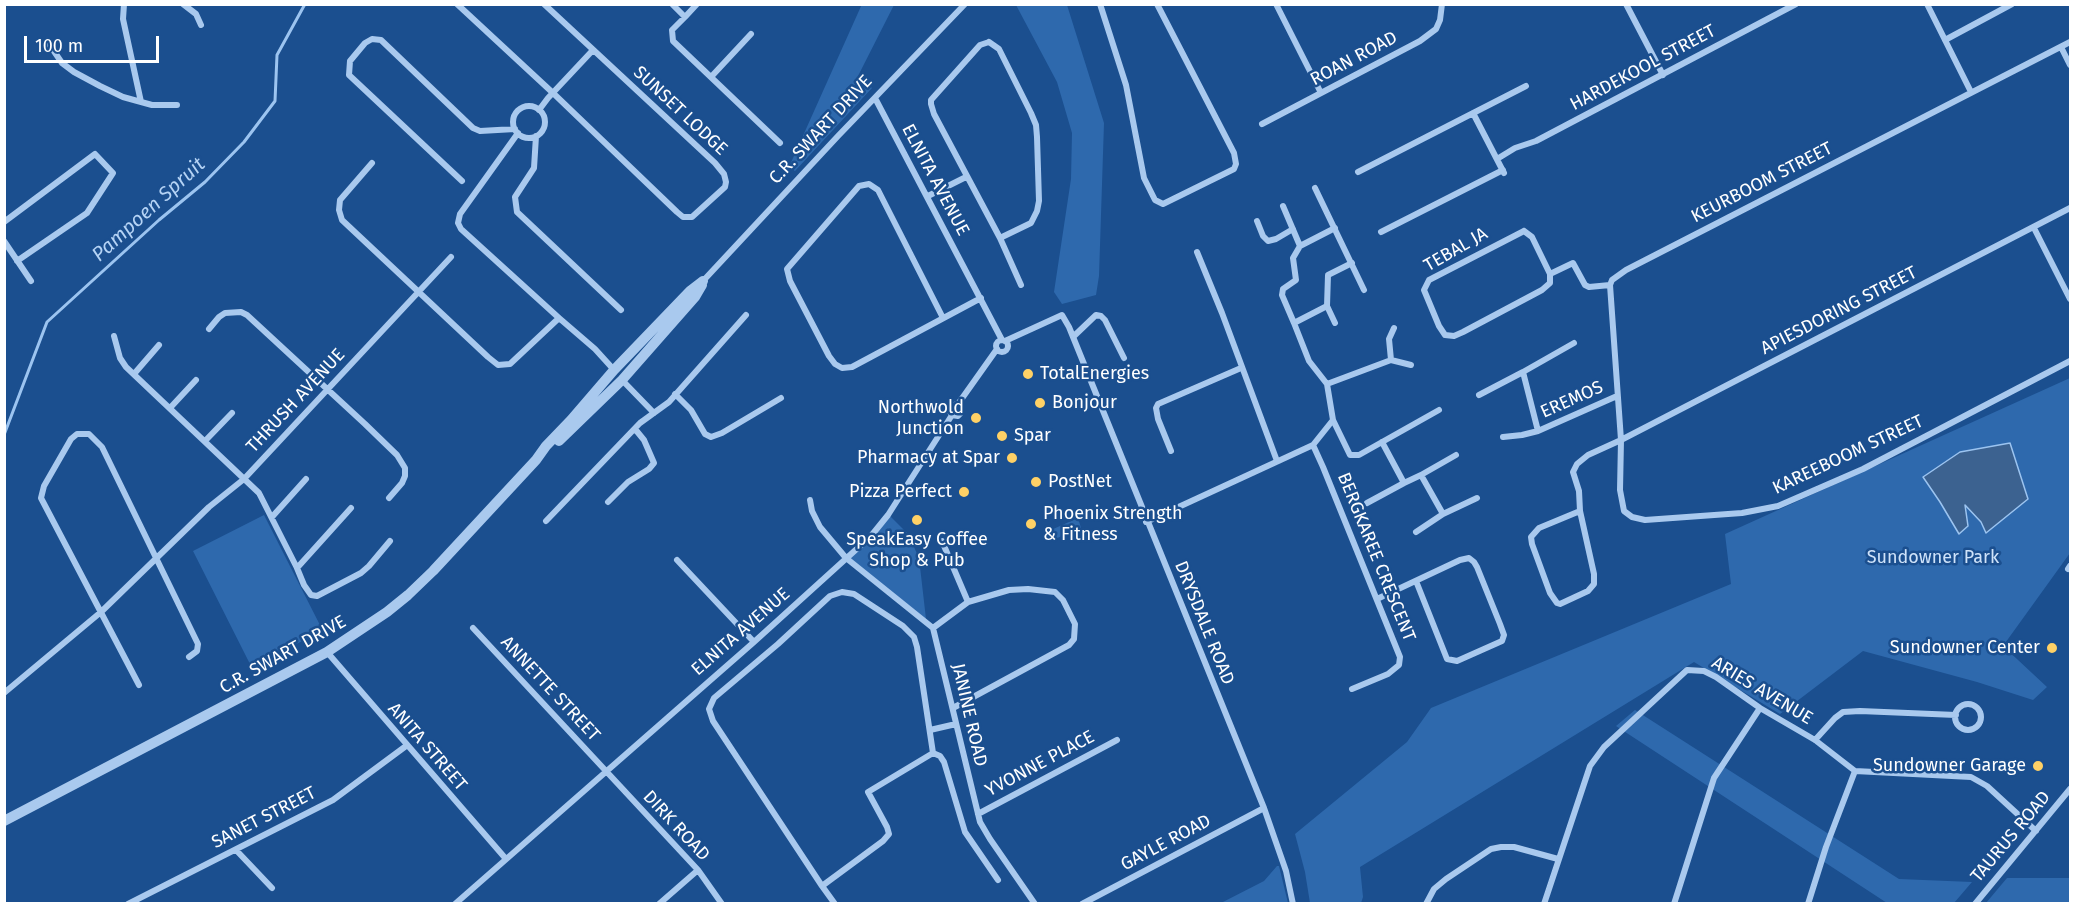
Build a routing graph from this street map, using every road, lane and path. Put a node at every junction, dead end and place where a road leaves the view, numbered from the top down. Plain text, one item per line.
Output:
1 (124, 4) edge
2 (183, 4) edge
3 (457, 4) edge
4 (544, 4) edge
5 (672, 4) edge
6 (697, 4) edge
7 (965, 4) edge
8 (1100, 4) edge
9 (1157, 4) edge
10 (1276, 4) edge
11 (1442, 4) edge
12 (1626, 4) edge
13 (1796, 4) edge
14 (1927, 4) edge
15 (2010, 5) edge
16 (685, 17) junction
17 (201, 25) dead end
18 (751, 34) dead end
19 (1945, 40) junction
20 (47, 41) dead end
21 (2070, 42) edge
22 (2061, 47) junction
23 (593, 51) junction
24 (2070, 65) edge
25 (1663, 75) junction
26 (711, 77) junction
27 (1526, 86) dead end
28 (1971, 92) junction
29 (553, 93) junction
30 (1321, 93) junction
31 (874, 98) junction
32 (141, 102) junction
33 (177, 105) dead end
34 (539, 110) junction
35 (1473, 113) junction
36 (1262, 124) dead end
37 (516, 131) junction
38 (536, 136) junction
39 (780, 143) dead end
40 (1497, 159) junction
41 (372, 163) dead end
42 (1358, 172) dead end
43 (966, 177) junction
44 (462, 181) dead end
45 (1315, 188) dead end
46 (928, 196) junction
47 (1283, 206) dead end
48 (2070, 208) edge
49 (1257, 221) dead end
50 (4, 222) edge
51 (1335, 228) junction
52 (2034, 228) junction
53 (1293, 229) junction
54 (1381, 232) dead end
55 (1000, 238) junction
56 (4, 241) edge
57 (1300, 246) junction
58 (1197, 252) dead end
59 (451, 257) dead end
60 (17, 261) junction
61 (1352, 263) junction
62 (1550, 274) junction
63 (703, 280) junction
64 (31, 281) dead end
65 (1021, 285) dead end
66 (1610, 285) junction
67 (1364, 290) dead end
68 (418, 292) junction
69 (981, 298) junction
70 (2070, 299) edge
71 (1327, 306) junction
72 (621, 310) dead end
73 (746, 315) dead end
74 (559, 318) junction
75 (943, 318) junction
76 (1294, 323) junction
77 (1335, 323) dead end
78 (1394, 328) dead end
79 (209, 329) dead end
80 (114, 336) dead end
81 (1073, 337) junction
82 (1004, 340) junction
83 (1574, 343) dead end
84 (159, 345) dead end
85 (1124, 358) dead end
86 (1391, 360) junction
87 (2070, 362) edge
88 (1411, 365) dead end
89 (1241, 368) junction
90 (614, 370) junction
91 (1523, 372) junction
92 (134, 374) junction
93 (196, 380) dead end
94 (622, 380) junction
95 (1327, 384) junction
96 (327, 389) junction
97 (675, 394) junction
98 (1479, 395) dead end
99 (1617, 396) junction
100 (781, 398) dead end
101 (170, 408) junction
102 (1439, 410) dead end
103 (232, 413) dead end
104 (654, 413) junction
105 (1333, 420) junction
106 (635, 429) junction
107 (1538, 431) junction
108 (1503, 437) dead end
109 (1621, 440) junction
110 (205, 441) junction
111 (1382, 442) junction
112 (1312, 445) junction
113 (1171, 452) dead end
114 (1456, 455) dead end
115 (536, 460) junction
116 (1276, 461) junction
117 (1420, 475) junction
118 (244, 479) junction
119 (306, 479) dead end
120 (1404, 483) junction
121 (389, 498) dead end
122 (1477, 498) dead end
123 (810, 500) dead end
124 (608, 502) dead end
125 (1367, 503) dead end
126 (351, 508) dead end
127 (1580, 511) junction
128 (1443, 514) junction
129 (272, 517) junction
130 (546, 521) dead end
131 (1146, 522) junction
132 (1416, 532) dead end
133 (390, 541) dead end
134 (942, 541) dead end
135 (154, 558) junction
136 (846, 558) junction
137 (677, 560) dead end
138 (297, 568) junction
139 (1416, 581) junction
140 (1377, 599) junction
141 (968, 602) junction
142 (101, 612) junction
143 (473, 628) dead end
144 (933, 628) junction
145 (754, 642) junction
146 (327, 652) junction
147 (189, 657) dead end
148 (139, 686) dead end
149 (1352, 689) dead end
150 (4, 693) edge
151 (952, 708) junction
152 (1760, 708) junction
153 (1956, 715) junction
154 (956, 724) junction
155 (930, 730) junction
156 (1117, 740) dead end
157 (1815, 740) junction
158 (406, 746) junction
159 (933, 753) junction
160 (605, 771) junction
161 (1855, 771) junction
162 (2070, 789) edge
163 (1264, 808) junction
164 (978, 814) junction
165 (4, 821) edge
166 (2036, 831) junction
167 (236, 850) junction
168 (1558, 859) junction
169 (506, 860) junction
170 (698, 870) junction
171 (998, 880) dead end
172 (822, 886) junction
173 (272, 888) dead end
174 (128, 903) edge
175 (455, 903) edge
176 (659, 903) edge
177 (722, 903) edge
178 (835, 903) edge
179 (1035, 903) edge
180 (1083, 903) edge
181 (1293, 903) edge
182 (1426, 903) edge
183 (1544, 903) edge
184 (1674, 903) edge
185 (1808, 903) edge
186 (1975, 903) edge

1 - 32 street
2 - 17 street
3 - 29 street, SUNSET LODGE
4 - 23 street, SUNSET LODGE
5 - 16 street
6 - 16 street
7 - 31 street, C.R. SWART DRIVE
8 - 9 street
10 - 30 street
11 - 30 street, ROAN ROAD
12 - 25 street
13 - 25 street, HARDEKOOL STREET
14 - 19 street
15 - 19 street
16 - 26 street
18 - 26 street
19 - 28 street
20 - 32 street
21 - 22 street, KEURBOOM STREET
22 - 24 street
22 - 28 street, KEURBOOM STREET
23 - 29 street
23 - 29 street, SUNSET LODGE
25 - 40 street, HARDEKOOL STREET
26 - 39 street
27 - 35 street
28 - 66 street, KEURBOOM STREET
29 - 34 street
30 - 36 street, ROAN ROAD
31 - 46 street, ELNITA AVENUE
31 - 63 street, C.R. SWART DRIVE
32 - 33 street
34 - 37 street
34 - 38 street
35 - 40 street
35 - 42 street
37 - 38 street
37 - 44 street
37 - 74 street
38 - 72 street
40 - 54 street
41 - 68 street
43 - 46 street
43 - 55 street
43 - 55 street
45 - 51 street
46 - 69 street, ELNITA AVENUE
47 - 53 street
48 - 52 street, APIESDORING STREET
49 - 53 street
50 - 60 street
51 - 57 street
51 - 61 street
52 - 70 street
52 - 109 street, APIESDORING STREET
53 - 57 street
55 - 65 street
56 - 60 street
57 - 76 street
58 - 89 street
59 - 68 street, THRUSH AVENUE
60 - 64 street
61 - 67 street
61 - 71 street
62 - 62 street, TEBAL JA
62 - 66 street
63 - 90 street, C.R. SWART DRIVE
63 - 94 street, C.R. SWART DRIVE
66 - 99 street
68 - 74 street
68 - 96 street, THRUSH AVENUE
69 - 75 street
69 - 82 street, ELNITA AVENUE
71 - 76 street
71 - 77 street
73 - 97 street
74 - 90 street
75 - 75 street
76 - 95 street
78 - 86 street
79 - 96 street
80 - 92 street
81 - 82 street, DRYSDALE ROAD
81 - 85 street
81 - 131 street, DRYSDALE ROAD
82 - 136 street, ELNITA AVENUE
83 - 91 street
84 - 92 street
86 - 88 street
86 - 95 street
87 - 109 street, KAREEBOOM STREET
89 - 113 street
89 - 116 street
90 - 94 street
90 - 115 street, C.R. SWART DRIVE
91 - 98 street
91 - 107 street, EREMOS
92 - 101 street
93 - 101 street
94 - 104 street
94 - 115 street, C.R. SWART DRIVE
95 - 105 street
96 - 118 street, THRUSH AVENUE
96 - 121 street
97 - 100 street
97 - 104 street
99 - 107 street, EREMOS
99 - 109 street
101 - 110 street
102 - 111 street
103 - 110 street
104 - 106 street
105 - 111 street
105 - 112 street
106 - 124 street
106 - 130 street
107 - 108 street, EREMOS
109 - 127 street, APIESDORING STREET
110 - 118 street
111 - 120 street
112 - 116 street
112 - 140 street, BERGKAREE CRESCENT
114 - 117 street
115 - 146 street, C.R. SWART DRIVE
116 - 131 street
117 - 120 street
117 - 128 street
118 - 129 street
118 - 135 street, THRUSH AVENUE
119 - 129 street
120 - 125 street
122 - 128 street
123 - 136 street
126 - 138 street
127 - 127 street
128 - 132 street
129 - 138 street
131 - 163 street, DRYSDALE ROAD
133 - 138 street
134 - 141 street
135 - 142 street, THRUSH AVENUE
135 - 142 street
135 - 147 street
136 - 144 street
136 - 145 street, ELNITA AVENUE
137 - 145 street
139 - 139 street
139 - 140 street
140 - 149 street, BERGKAREE CRESCENT
141 - 144 street
141 - 151 street
142 - 148 street
142 - 150 street, THRUSH AVENUE
143 - 160 street, ANNETTE STREET
144 - 151 street, JANINE ROAD
145 - 160 street, ELNITA AVENUE
146 - 158 street, ANITA STREET
146 - 165 street, C.R. SWART DRIVE
151 - 154 street, JANINE ROAD
152 - 157 street, ARIES AVENUE
152 - 168 street, ARIES AVENUE
152 - 184 street
153 - 153 street
153 - 157 street
154 - 155 street
154 - 164 street, JANINE ROAD
155 - 159 street
155 - 172 street
156 - 164 street, YVONNE PLACE
157 - 161 street, ARIES AVENUE
158 - 167 street, SANET STREET
158 - 169 street, ANITA STREET
159 - 171 street
159 - 172 street
160 - 169 street, ELNITA AVENUE
160 - 170 street, DIRK ROAD
161 - 166 street
161 - 185 street
162 - 166 street, TAURUS ROAD
163 - 180 street, GAYLE ROAD
163 - 181 street, DRYSDALE ROAD
164 - 179 street, JANINE ROAD
166 - 186 street, TAURUS ROAD
167 - 173 street
167 - 174 street, SANET STREET
168 - 182 street
168 - 183 street, ARIES AVENUE
169 - 175 street, ELNITA AVENUE
170 - 176 street
170 - 177 street, DIRK ROAD
172 - 178 street

